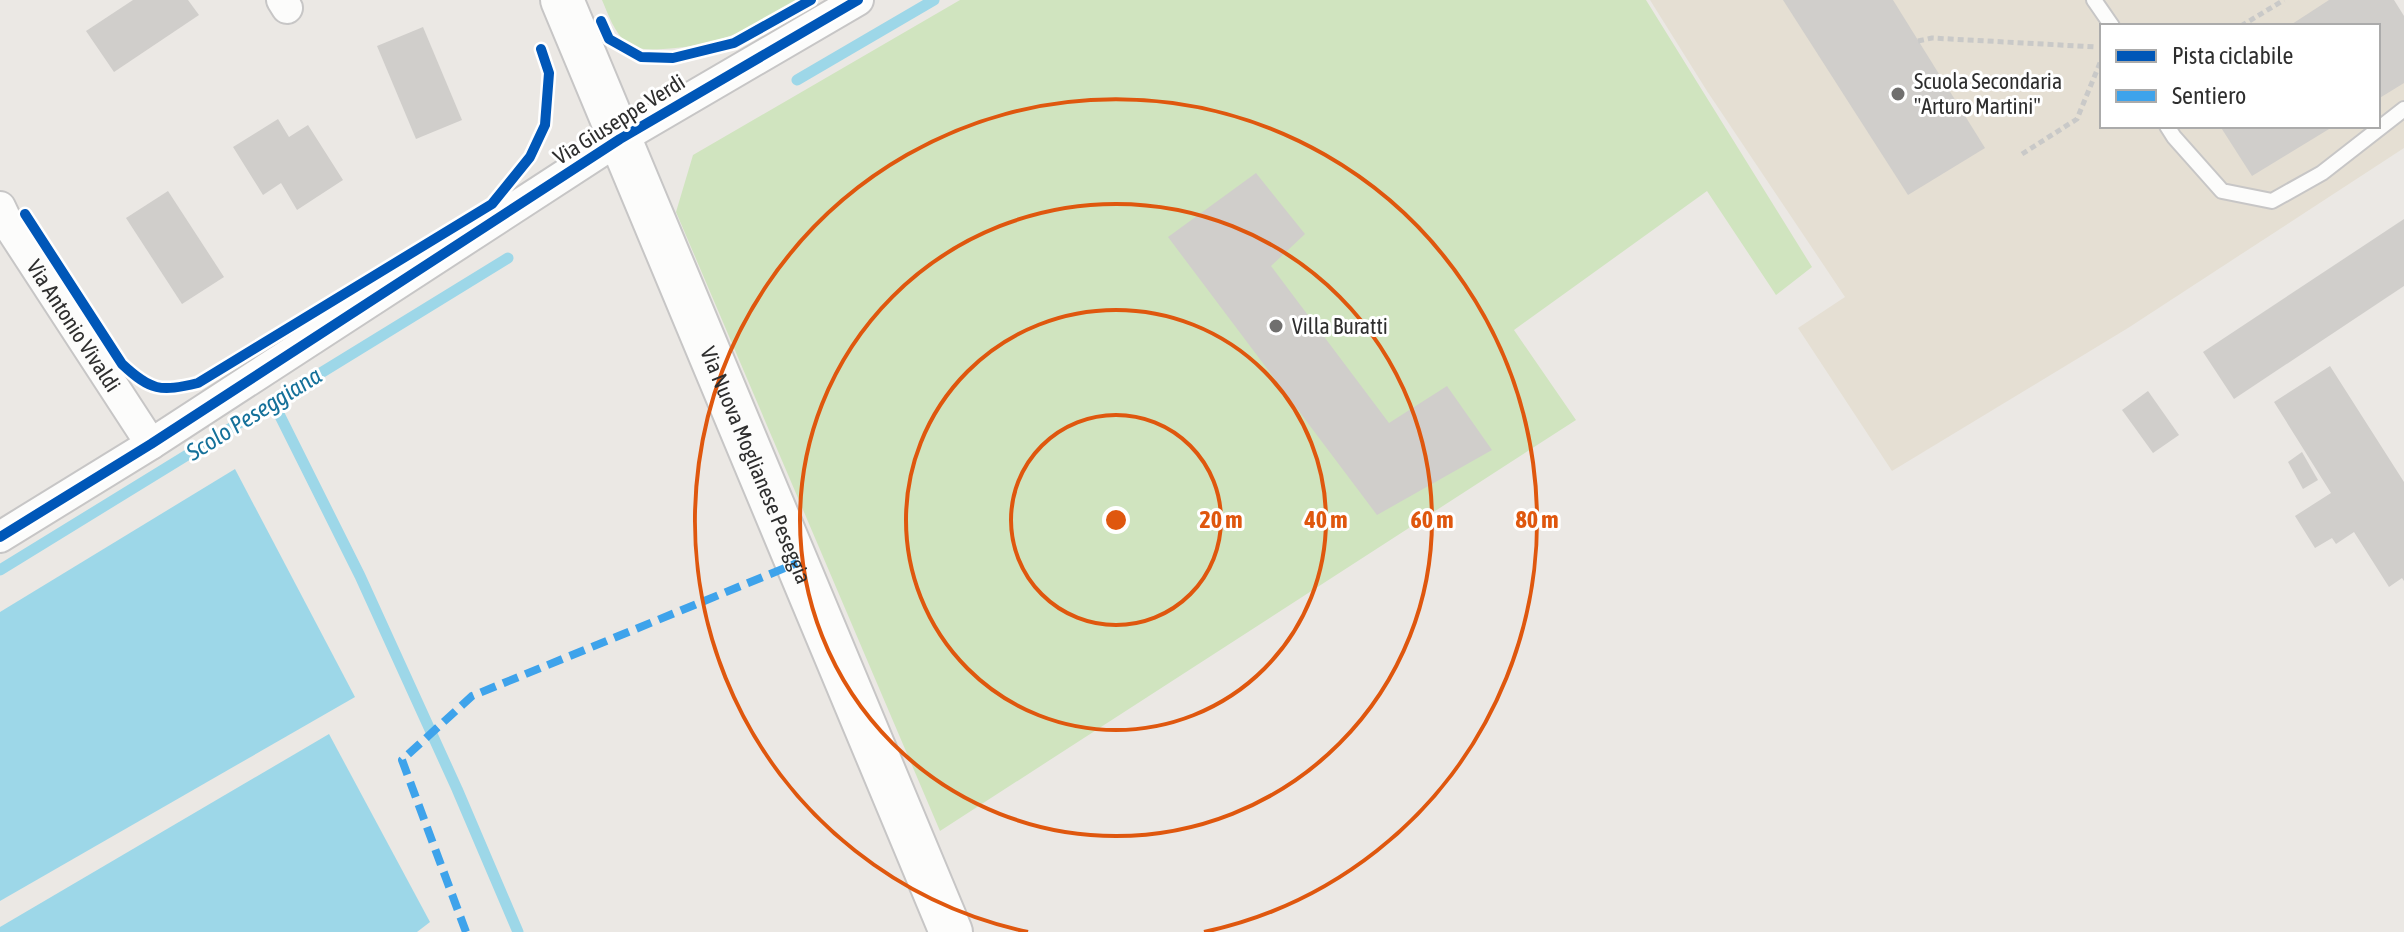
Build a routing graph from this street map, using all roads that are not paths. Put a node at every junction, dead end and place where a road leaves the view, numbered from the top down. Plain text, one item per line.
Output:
1 (562, 0) edge
2 (858, 0) edge
3 (2094, 0) edge
4 (2111, 24) edge
5 (2404, 109) edge
6 (2168, 128) edge
7 (2380, 128) edge
8 (2380, 128) edge
9 (620, 139) junction
10 (0, 207) edge
11 (151, 444) junction
12 (0, 537) edge
13 (951, 932) edge

1 - 9 main road, Via Nuova Moglianese Peseggia
2 - 9 street, Via Giuseppe Verdi
3 - 4 lane
5 - 7 lane
6 - 8 lane
9 - 11 street, Via Giuseppe Verdi
9 - 13 main road, Via Nuova Moglianese Peseggia
10 - 11 street, Via Antonio Vivaldi
11 - 12 street, Via Giuseppe Verdi

